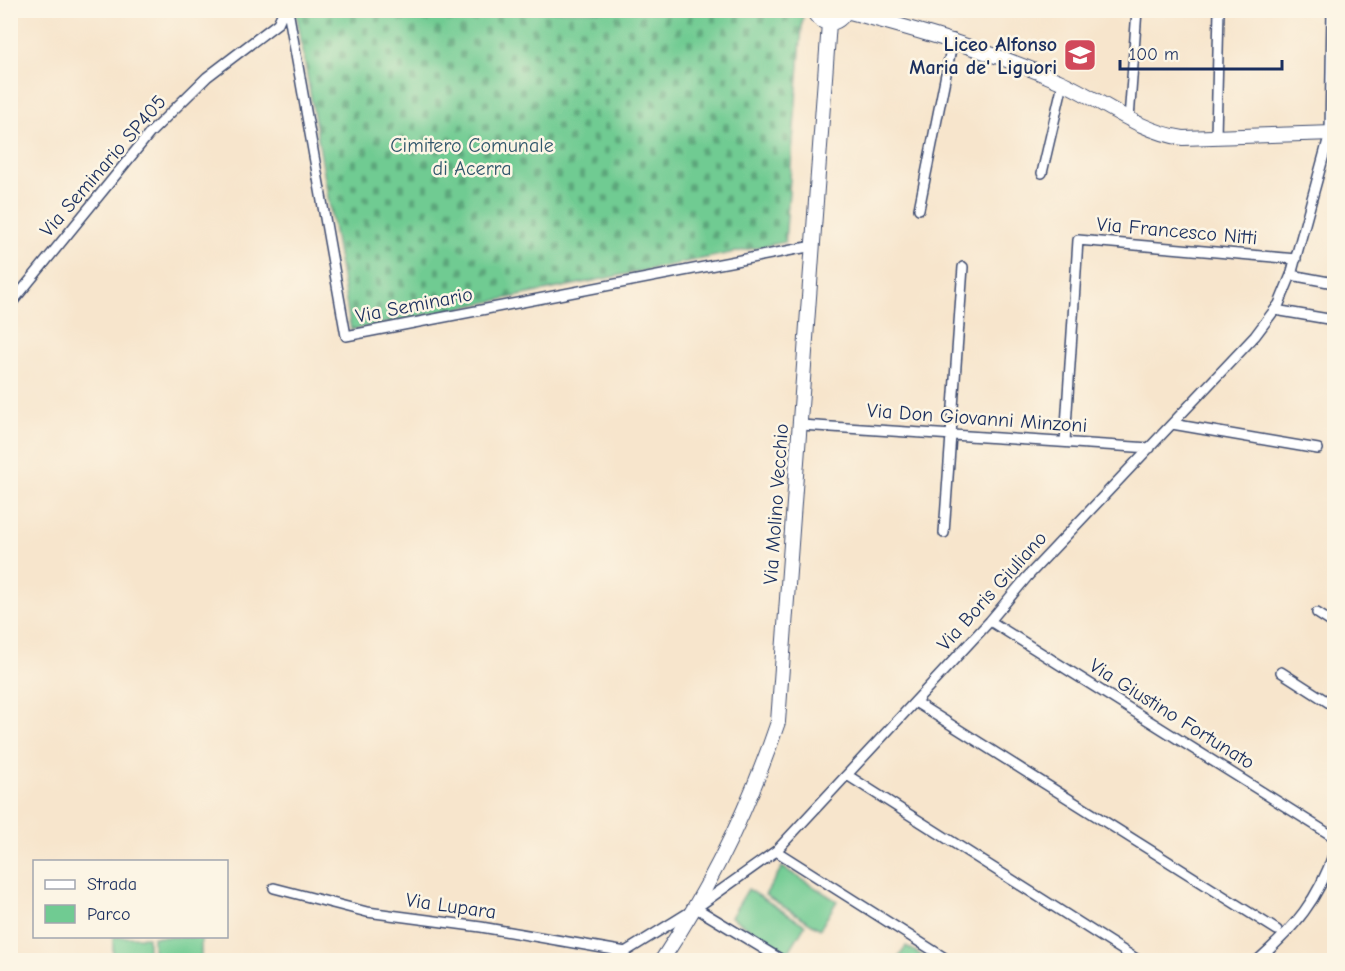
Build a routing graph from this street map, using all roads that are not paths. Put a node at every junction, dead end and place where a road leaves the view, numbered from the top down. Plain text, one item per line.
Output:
1 (286, 10) edge
2 (813, 10) edge
3 (1137, 10) edge
4 (1219, 10) edge
5 (1332, 10) edge
6 (846, 11) edge
7 (829, 23) junction
8 (953, 39) junction
9 (1062, 83) junction
10 (1128, 118) junction
11 (1332, 133) edge
12 (1216, 136) junction
13 (1042, 173) dead end
14 (919, 209) dead end
15 (813, 246) junction
16 (1296, 259) junction
17 (963, 267) dead end
18 (1291, 275) junction
19 (1335, 283) edge
20 (12, 300) edge
21 (1275, 310) junction
22 (1335, 320) edge
23 (1172, 424) junction
24 (801, 425) junction
25 (949, 435) junction
26 (1065, 442) junction
27 (1150, 448) junction
28 (1318, 449) dead end
29 (944, 533) dead end
30 (1317, 613) dead end
31 (990, 621) junction
32 (1335, 624) edge
33 (1281, 672) dead end
34 (915, 702) junction
35 (1335, 706) edge
36 (847, 775) junction
37 (1335, 837) edge
38 (776, 851) junction
39 (1335, 853) edge
40 (274, 888) dead end
41 (696, 908) junction
42 (1277, 930) dead end
43 (626, 952) junction
44 (612, 960) edge
45 (662, 960) edge
46 (782, 960) edge
47 (948, 960) edge
48 (1138, 960) edge
49 (1258, 960) edge

1 - 15 street, Via Seminario
1 - 20 street, Via Seminario SP405
2 - 7 street
3 - 10 street
4 - 12 street
5 - 11 street, Via Boris Giuliano
6 - 7 street
6 - 8 street
7 - 15 street, Via Molino Vecchio
8 - 9 street
8 - 14 street
9 - 10 street
9 - 13 street
10 - 12 street
11 - 12 street
11 - 16 street, Via Boris Giuliano
15 - 24 street, Via Molino Vecchio
16 - 18 street, Via Boris Giuliano
16 - 26 street, Via Francesco Nitti
17 - 25 street
18 - 19 street
18 - 21 street, Via Boris Giuliano
21 - 22 street
21 - 23 street, Via Boris Giuliano
23 - 27 street, Via Boris Giuliano
23 - 28 street
24 - 25 street, Via Don Giovanni Minzoni
24 - 41 street, Via Molino Vecchio
25 - 26 street, Via Don Giovanni Minzoni
25 - 29 street
26 - 27 street, Via Don Giovanni Minzoni
27 - 31 street, Via Boris Giuliano
30 - 32 street
31 - 34 street, Via Boris Giuliano
31 - 37 street, Via Giustino Fortunato
33 - 35 street
34 - 36 street, Via Boris Giuliano
34 - 42 street
36 - 38 street, Via Boris Giuliano
36 - 48 street
38 - 41 street, Via Boris Giuliano
38 - 47 street
39 - 49 street
40 - 43 street, Via Lupara
41 - 43 street, Via Boris Giuliano
41 - 45 street, Via Molino Vecchio
41 - 46 street
43 - 44 street, Via Boris Giuliano

